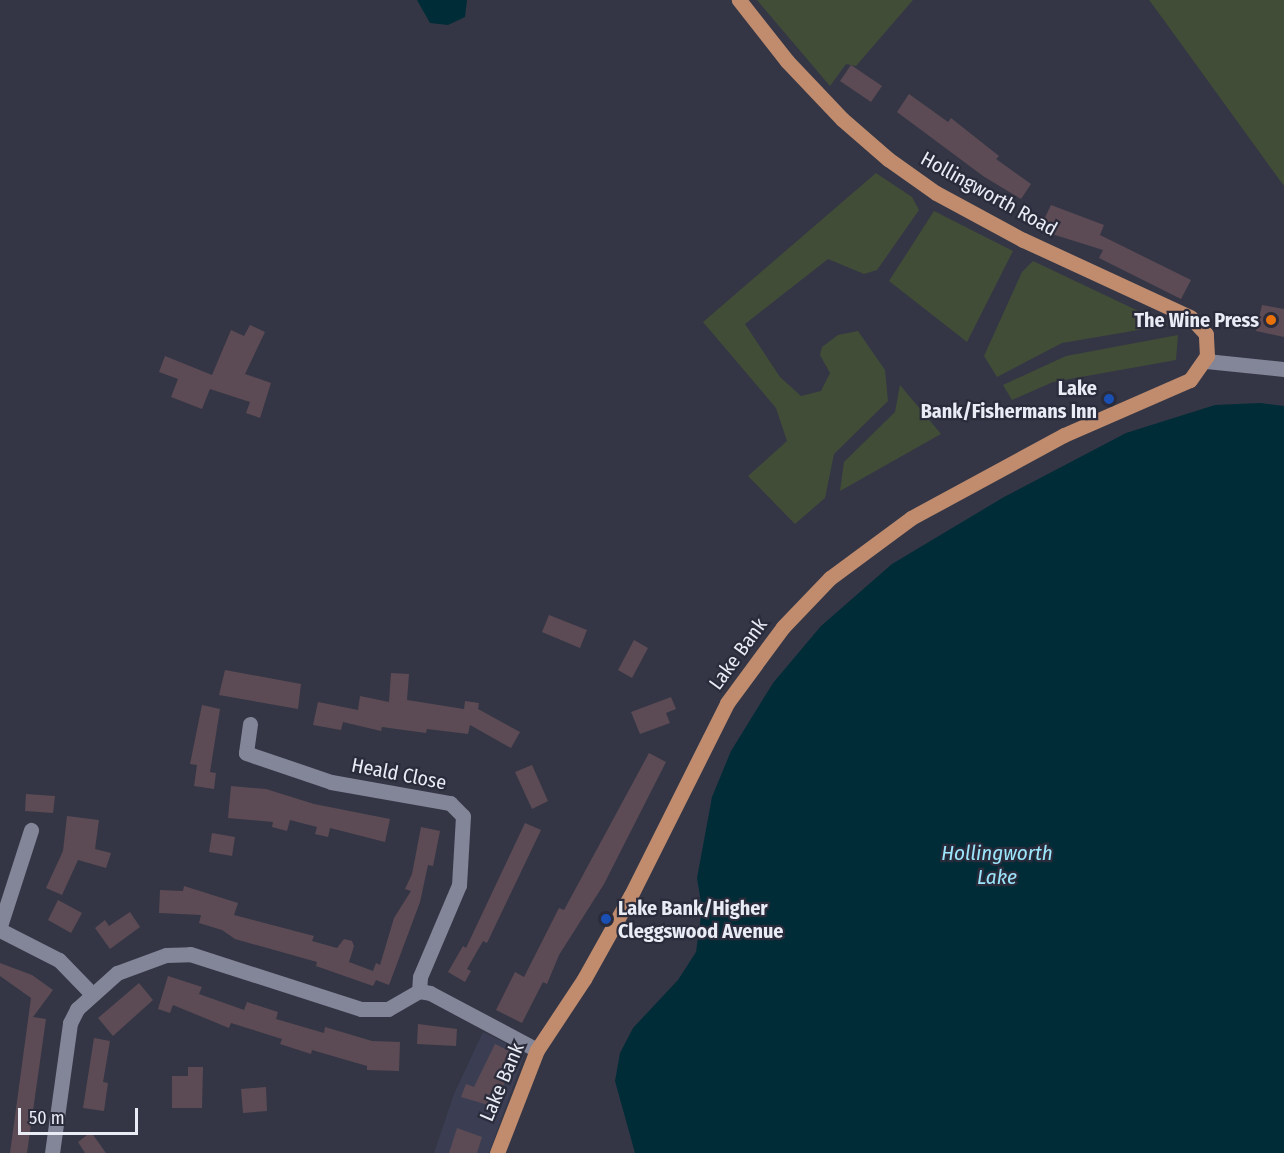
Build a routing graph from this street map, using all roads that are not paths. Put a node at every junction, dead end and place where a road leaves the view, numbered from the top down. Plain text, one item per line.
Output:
1 (738, 0) edge
2 (1206, 361) junction
3 (1284, 369) edge
4 (250, 724) dead end
5 (30, 830) dead end
6 (0, 928) edge
7 (419, 991) junction
8 (91, 993) junction
9 (537, 1050) junction
10 (52, 1153) edge
11 (497, 1153) edge

1 - 2 main road, Hollingworth Road
2 - 3 street
2 - 9 main road, Lake Bank
4 - 7 street, Heald Close
5 - 6 street
6 - 8 street
7 - 8 street
7 - 9 street
8 - 10 street
9 - 11 main road, Lake Bank

